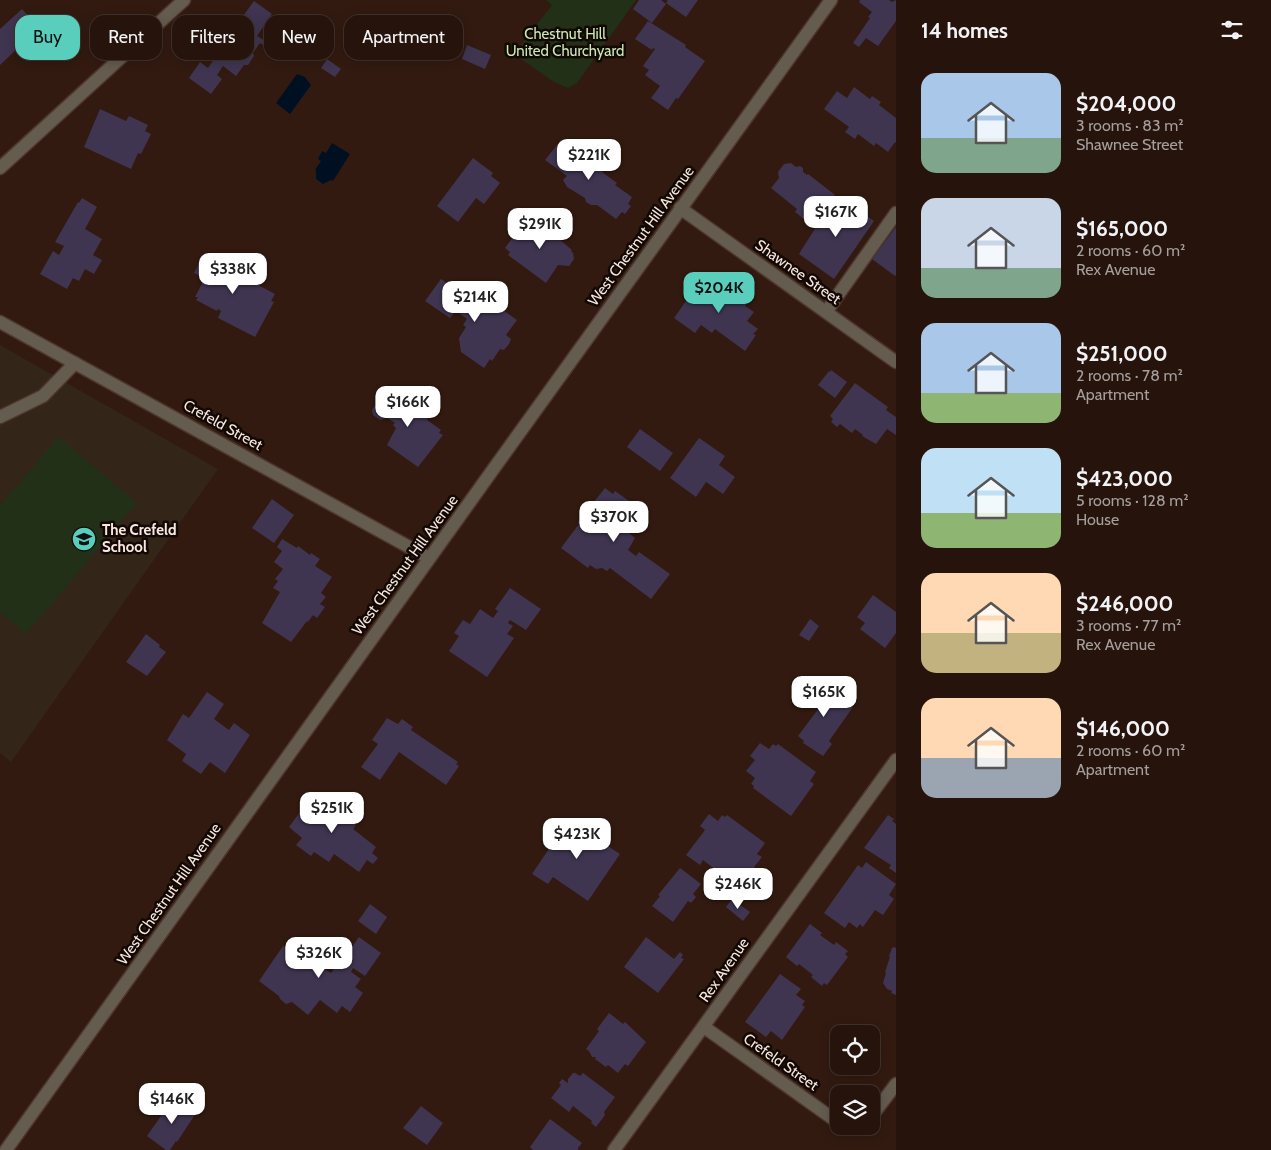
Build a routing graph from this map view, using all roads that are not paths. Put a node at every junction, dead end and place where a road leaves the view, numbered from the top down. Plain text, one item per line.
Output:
1 (184, 0) edge
2 (831, 0) edge
3 (0, 168) edge
4 (680, 208) junction
5 (896, 213) edge
6 (826, 312) junction
7 (0, 322) edge
8 (896, 362) edge
9 (75, 363) junction
10 (0, 417) edge
11 (430, 558) junction
12 (896, 760) edge
13 (704, 1027) junction
14 (896, 1084) edge
15 (880, 1106) edge
16 (830, 1116) edge
17 (6, 1150) edge
18 (614, 1150) edge

1 - 3 street
2 - 4 street, West Chestnut Hill Avenue
4 - 6 street, Shawnee Street
4 - 11 street, West Chestnut Hill Avenue
5 - 6 street
6 - 8 street, Shawnee Street
7 - 9 street, Crefeld Street
9 - 10 street
9 - 11 street, Crefeld Street
11 - 17 street, West Chestnut Hill Avenue
12 - 13 street, Rex Avenue
13 - 16 street, Crefeld Street
13 - 18 street, Rex Avenue
14 - 15 street

